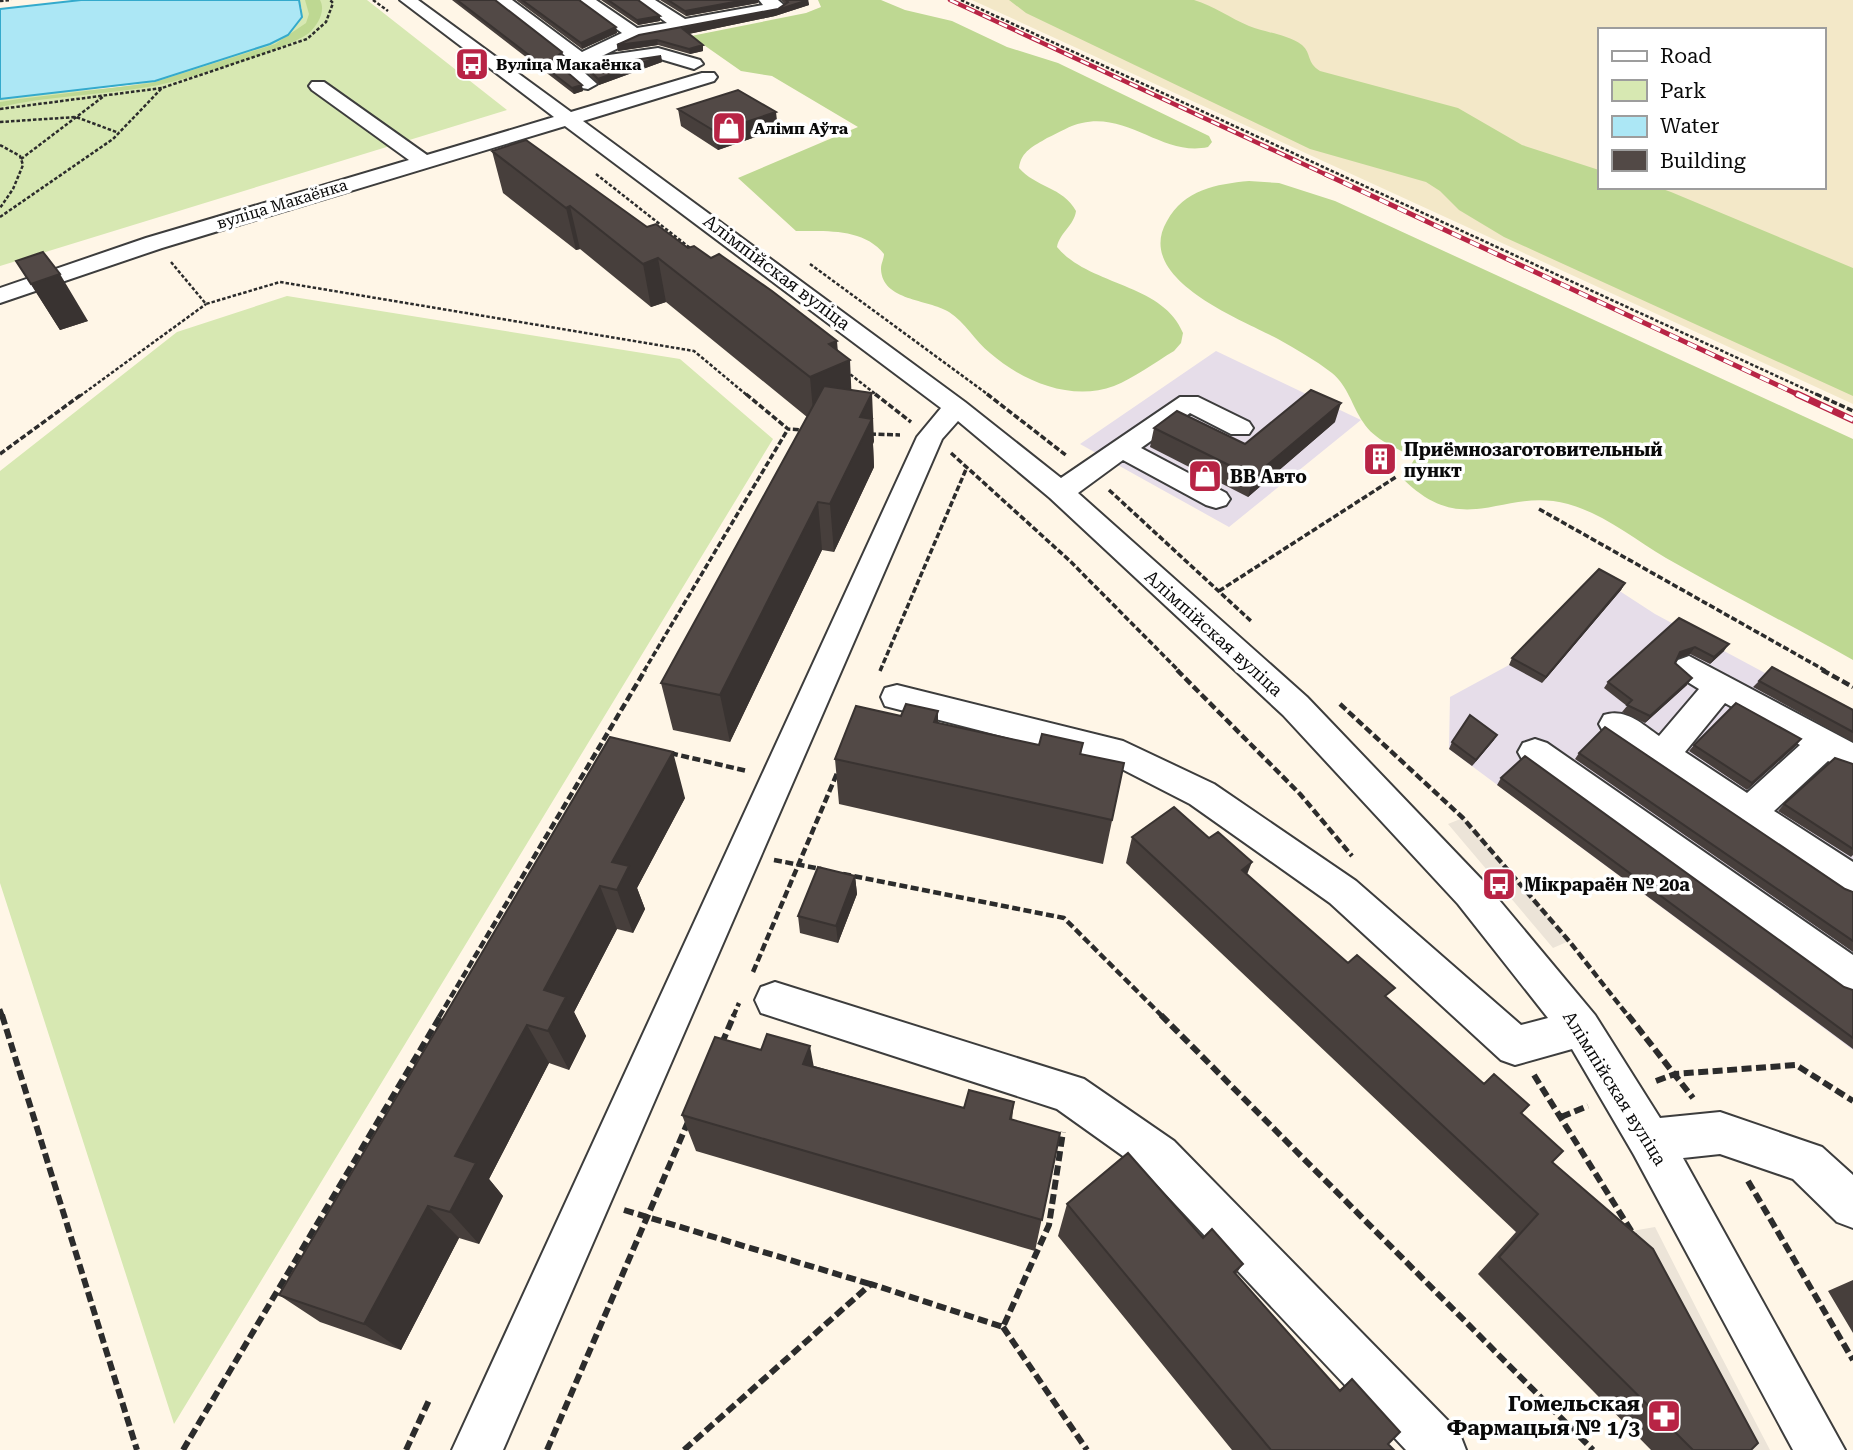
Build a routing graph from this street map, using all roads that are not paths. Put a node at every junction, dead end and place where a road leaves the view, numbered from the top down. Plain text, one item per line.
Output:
1 (408, 0) edge
2 (502, 0) edge
3 (585, 0) edge
4 (644, 0) edge
5 (708, 0) edge
6 (766, 0) edge
7 (731, 16) junction
8 (682, 25) junction
9 (634, 34) junction
10 (579, 58) junction
11 (588, 84) dead end
12 (318, 86) dead end
13 (662, 90) junction
14 (690, 106) edge
15 (566, 117) junction
16 (423, 161) junction
17 (0, 296) edge
18 (956, 407) junction
19 (1240, 428) dead end
20 (1121, 448) junction
21 (1060, 492) junction
22 (1216, 499) dead end
23 (1689, 668) dead end
24 (1721, 685) junction
25 (886, 691) road end
26 (1616, 724) dead end
27 (1839, 751) edge
28 (1535, 752) dead end
29 (1663, 755) junction
30 (1749, 813) junction
31 (1853, 882) edge
32 (1853, 977) edge
33 (756, 991) road end
34 (1581, 1028) junction
35 (1649, 1140) junction
36 (1853, 1206) edge
37 (477, 1450) edge
38 (1441, 1450) edge
39 (1820, 1450) edge

1 - 15 street, Алімпійская вуліца
2 - 10 street
3 - 9 street
4 - 8 street
5 - 7 street
6 - 7 street
7 - 8 street
8 - 9 street
9 - 10 street
10 - 11 street
10 - 13 street, вуліца Макаёнка
12 - 16 street
13 - 14 street
13 - 15 street, вуліца Макаёнка
15 - 16 street, вуліца Макаёнка
15 - 18 street, Алімпійская вуліца
16 - 17 street, вуліца Макаёнка
18 - 21 street, Алімпійская вуліца
18 - 37 street
19 - 20 street
20 - 21 street
20 - 22 street
21 - 34 street, Алімпійская вуліца
23 - 24 street
24 - 27 street
24 - 29 street
25 - 34 street
26 - 29 street
27 - 30 street
28 - 32 street
29 - 30 street
30 - 31 street
33 - 38 street
34 - 35 street, Алімпійская вуліца
35 - 36 street
35 - 39 street, Алімпійская вуліца

